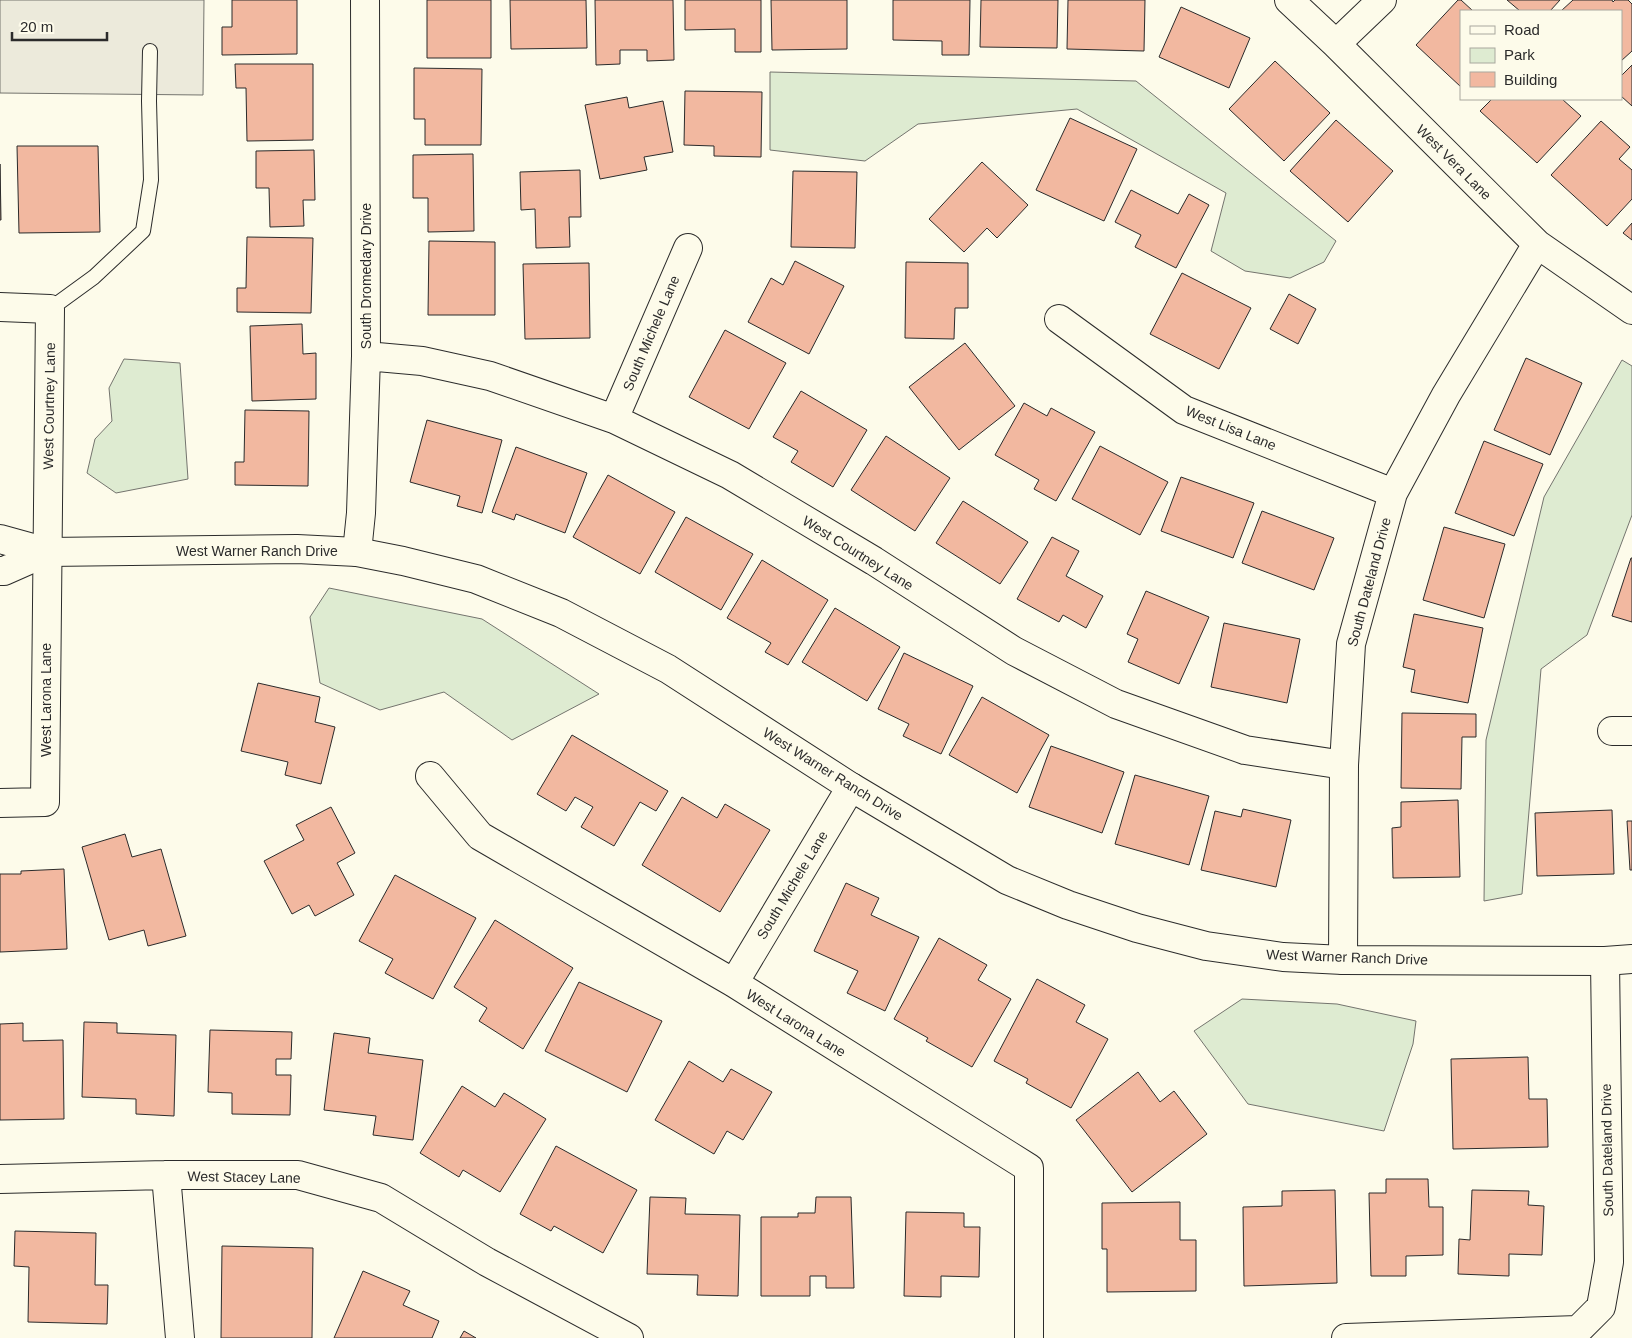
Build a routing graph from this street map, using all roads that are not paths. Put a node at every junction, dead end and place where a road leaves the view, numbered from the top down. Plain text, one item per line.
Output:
1 (365, 0) edge
2 (1289, 0) edge
3 (1382, 0) edge
4 (1336, 44) junction
5 (150, 51) dead end
6 (1536, 244) junction
7 (688, 248) dead end
8 (0, 307) edge
9 (50, 309) junction
10 (1632, 310) edge
11 (1059, 319) dead end
12 (366, 356) junction
13 (614, 419) junction
14 (1393, 493) junction
15 (0, 539) edge
16 (47, 552) junction
17 (357, 552) junction
18 (0, 571) edge
19 (1344, 765) junction
20 (430, 776) dead end
21 (851, 787) junction
22 (0, 803) edge
23 (1632, 959) edge
24 (1343, 960) junction
25 (1605, 961) junction
26 (734, 984) junction
27 (166, 1175) junction
28 (0, 1178) edge
29 (180, 1338) edge
30 (629, 1338) edge
31 (1029, 1338) edge
32 (1346, 1338) edge

1 - 12 street, South Dromedary Drive
2 - 4 street, West Vera Lane
3 - 4 street
4 - 6 street, West Vera Lane
5 - 9 lane
6 - 10 street, West Vera Lane
6 - 14 street, South Dateland Drive
7 - 13 street, South Michele Lane
8 - 9 street
9 - 16 street, West Courtney Lane
11 - 14 street, West Lisa Lane
12 - 13 street, West Courtney Lane
12 - 17 street, South Dromedary Drive
13 - 19 street, West Courtney Lane
14 - 19 street, South Dateland Drive
15 - 16 street, West Warner Ranch Drive
16 - 17 street, West Warner Ranch Drive
16 - 18 street, West Warner Ranch Drive
16 - 22 street, West Larona Lane
17 - 21 street, West Warner Ranch Drive
19 - 24 street, South Dateland Drive
20 - 26 street, West Larona Lane
21 - 24 street, West Warner Ranch Drive
21 - 26 street, South Michele Lane
23 - 25 street, West Warner Ranch Drive
24 - 25 street, West Warner Ranch Drive
25 - 32 street, South Dateland Drive
26 - 31 street, West Larona Lane
27 - 28 street, West Stacey Lane
27 - 29 street
27 - 30 street, West Stacey Lane

